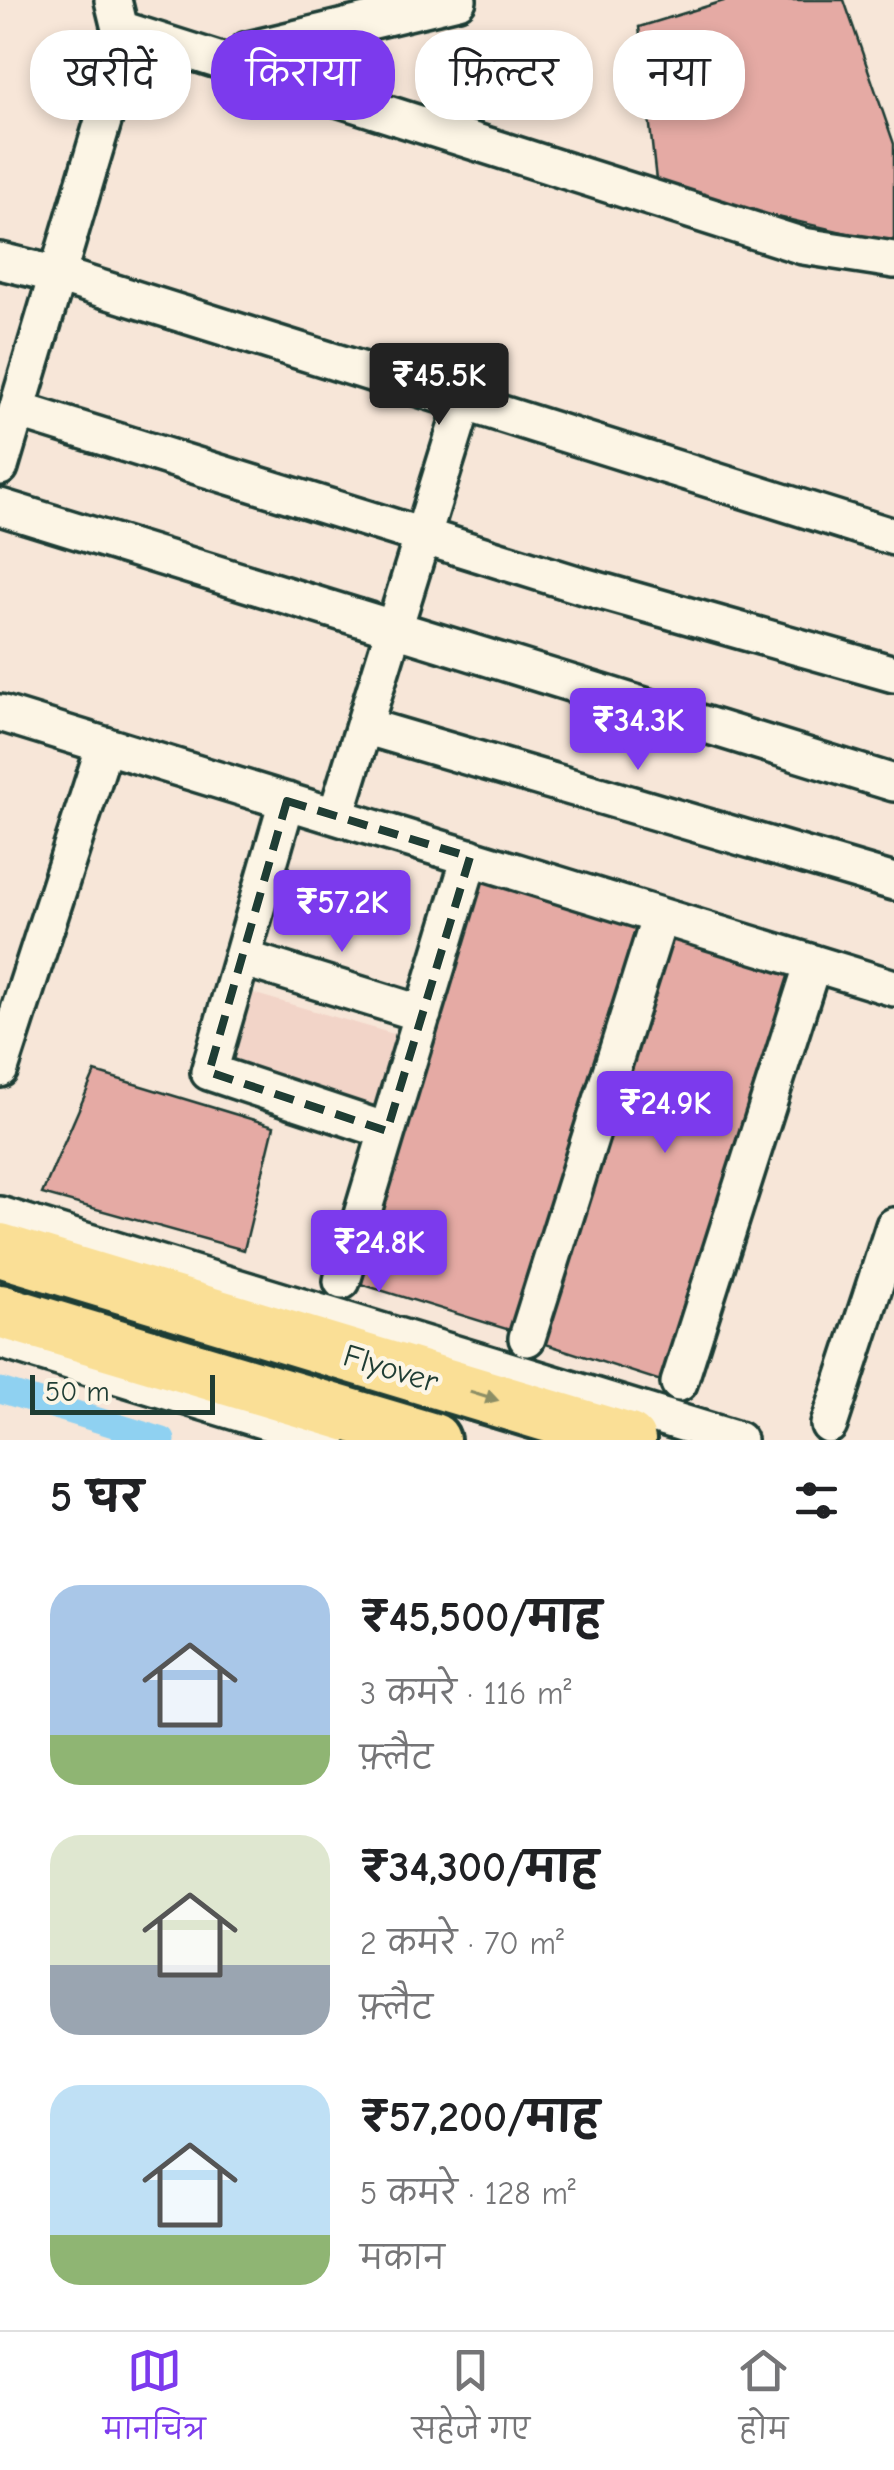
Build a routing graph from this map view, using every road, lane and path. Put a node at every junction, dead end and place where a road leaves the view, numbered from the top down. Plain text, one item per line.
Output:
1 (458, 0) edge
2 (117, 14) edge
3 (332, 30) edge
4 (211, 55) edge
5 (395, 117) edge
6 (894, 260) edge
7 (0, 261) edge
8 (58, 275) junction
9 (464, 402) junction
10 (17, 410) junction
11 (0, 467) edge
12 (0, 507) edge
13 (422, 537) junction
14 (894, 537) edge
15 (394, 628) junction
16 (894, 674) edge
17 (0, 713) edge
18 (364, 726) junction
19 (105, 745) junction
20 (894, 783) edge
21 (287, 801) junction
22 (336, 816) junction
23 (470, 858) junction
24 (894, 882) edge
25 (660, 916) junction
26 (242, 958) junction
27 (813, 963) junction
28 (894, 988) edge
29 (423, 1014) junction
30 (0, 1069) edge
31 (388, 1130) junction
32 (0, 1215) edge
33 (894, 1226) edge
34 (0, 1250) edge
35 (342, 1280) dead end
36 (152, 1296) junction
37 (0, 1311) edge
38 (527, 1338) dead end
39 (0, 1340) edge
40 (134, 1352) junction
41 (679, 1383) dead end
42 (829, 1425) dead end
43 (328, 1440) edge
44 (432, 1440) edge
45 (630, 1440) edge
46 (738, 1440) edge

1 - 3 street
2 - 4 street
2 - 8 street
5 - 6 street
7 - 8 street
8 - 9 street
8 - 10 street
9 - 13 street
9 - 14 street
10 - 11 street
10 - 13 street
12 - 15 street
13 - 15 street
13 - 16 street
15 - 18 street
15 - 20 street
17 - 19 street
18 - 22 street
18 - 24 street
19 - 21 street
19 - 30 street
21 - 22 street
21 - 26 street
22 - 23 street
23 - 25 street
23 - 29 street
25 - 27 street
25 - 38 street
26 - 29 street
26 - 31 street
27 - 28 street
27 - 41 street
29 - 31 street
31 - 35 street
32 - 46 street
33 - 42 street
34 - 36 highway, Flyover
36 - 40 highway
36 -> 45 highway, Flyover
37 - 40 highway, Flyover
39 - 43 street
40 - 44 highway, Flyover

